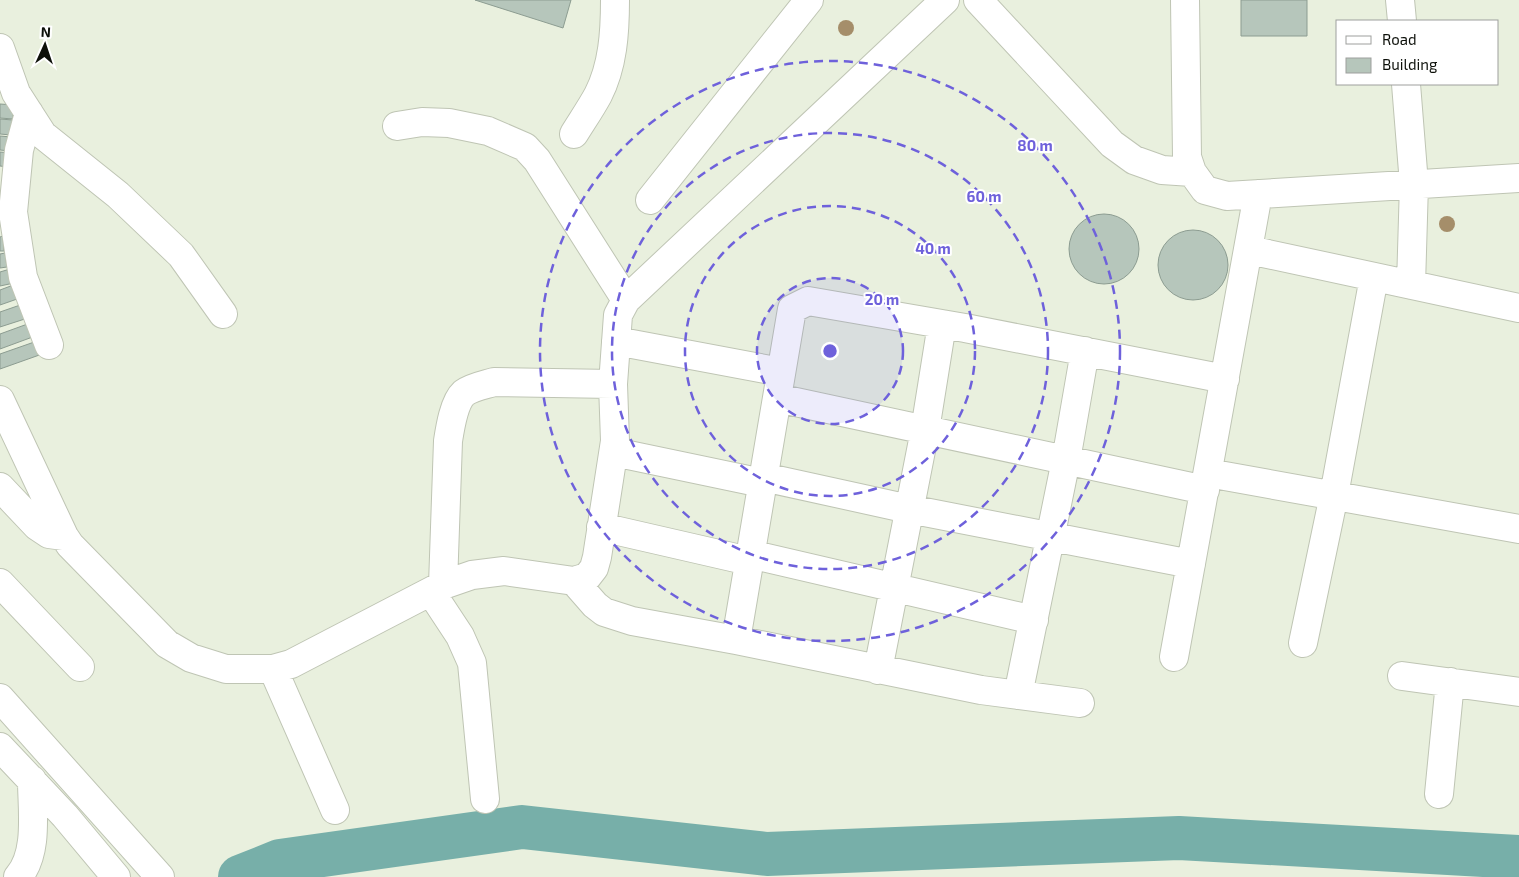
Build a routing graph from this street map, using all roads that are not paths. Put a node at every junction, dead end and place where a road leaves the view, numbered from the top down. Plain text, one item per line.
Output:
1 (616, 0) edge
2 (809, 0) edge
3 (945, 0) edge
4 (978, 0) edge
5 (1185, 0) edge
6 (1400, 0) edge
7 (1402, 20) edge
8 (0, 48) edge
9 (1406, 85) edge
10 (29, 114) junction
11 (397, 126) dead end
12 (574, 134) dead end
13 (1192, 172) junction
14 (1519, 178) edge
15 (1414, 184) junction
16 (1258, 194) junction
17 (650, 200) dead end
18 (1249, 250) junction
19 (1374, 277) junction
20 (1411, 285) junction
21 (626, 300) junction
22 (1519, 308) edge
23 (223, 314) dead end
24 (942, 324) junction
25 (616, 341) junction
26 (49, 345) dead end
27 (1085, 351) junction
28 (781, 372) junction
29 (1225, 379) junction
30 (613, 384) junction
31 (777, 398) junction
32 (0, 400) edge
33 (925, 430) junction
34 (614, 452) junction
35 (1066, 460) junction
36 (762, 480) junction
37 (1206, 481) junction
38 (0, 488) edge
39 (1334, 495) junction
40 (910, 509) junction
41 (601, 527) junction
42 (1519, 529) edge
43 (64, 536) junction
44 (1050, 537) junction
45 (749, 558) junction
46 (1191, 564) junction
47 (574, 581) junction
48 (0, 583) edge
49 (894, 588) junction
50 (437, 589) junction
51 (1034, 620) junction
52 (736, 640) junction
53 (1303, 642) dead end
54 (1174, 657) dead end
55 (80, 667) dead end
56 (273, 668) junction
57 (878, 670) junction
58 (1402, 676) dead end
59 (1450, 682) junction
60 (1519, 692) edge
61 (1018, 695) junction
62 (0, 698) edge
63 (1080, 703) dead end
64 (0, 747) edge
65 (32, 780) junction
66 (1439, 794) dead end
67 (485, 799) dead end
68 (335, 810) dead end
69 (18, 877) edge
70 (116, 877) edge
71 (160, 877) edge

1 - 12 street
2 - 17 street
3 - 21 street
4 - 13 street
5 - 13 street
6 - 7 street
8 - 10 street
9 - 15 street
10 - 23 street
10 - 26 street
11 - 21 street
13 - 16 street
14 - 15 street
15 - 16 street
15 - 20 street
16 - 18 street
18 - 19 street
18 - 29 street
19 - 20 street
19 - 39 street
20 - 22 street
21 - 25 street
24 - 27 street
24 - 28 street
24 - 33 street
25 - 28 street
25 - 30 street
27 - 29 street
27 - 35 street
28 - 31 street
29 - 37 street
30 - 34 street
30 - 50 street
31 - 33 street
31 - 36 street
32 - 43 street
33 - 35 street
33 - 40 street
34 - 36 street
34 - 41 street
35 - 37 street
35 - 44 street
36 - 40 street
36 - 45 street
37 - 39 street
37 - 46 street
38 - 43 street
39 - 42 street
39 - 53 street
40 - 44 street
40 - 49 street
41 - 45 street
41 - 47 street
43 - 56 street
44 - 46 street
44 - 51 street
45 - 49 street
45 - 52 street
46 - 54 street
47 - 50 street
47 - 52 street
48 - 55 street
49 - 51 street
49 - 57 street
50 - 56 street
50 - 67 street
51 - 61 street
52 - 57 street
56 - 68 street
57 - 61 street
58 - 59 street
59 - 60 street
59 - 66 street
61 - 63 street
62 - 71 street
64 - 65 street
65 - 69 street
65 - 70 street

